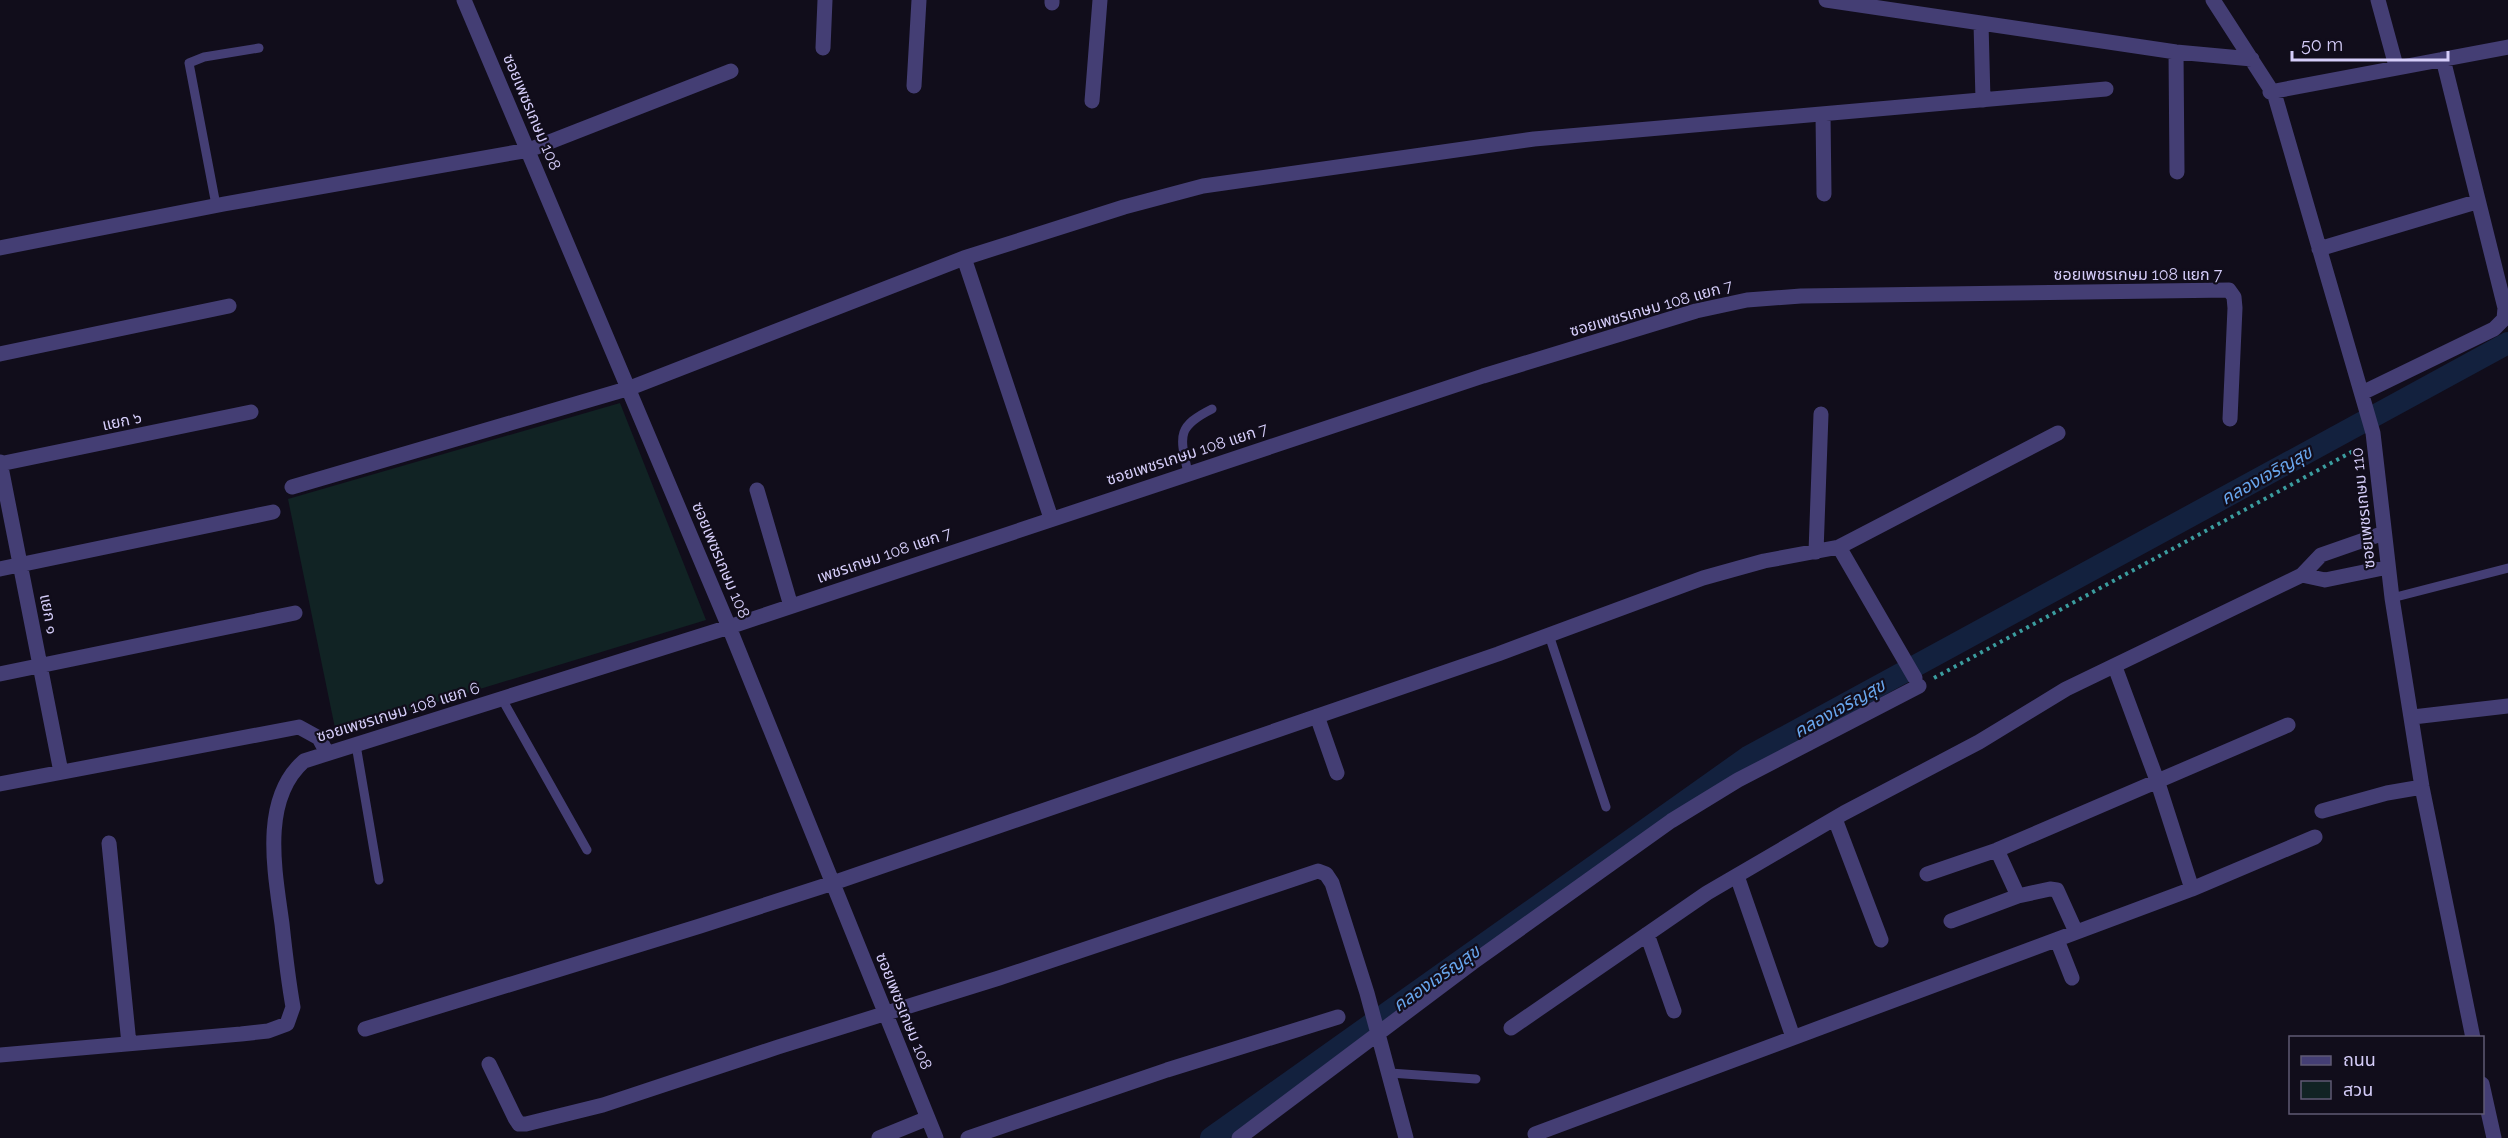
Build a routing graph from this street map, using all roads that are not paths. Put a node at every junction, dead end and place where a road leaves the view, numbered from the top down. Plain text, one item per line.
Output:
1 (464, 0) edge
2 (825, 0) edge
3 (919, 0) edge
4 (1100, 0) edge
5 (1826, 0) edge
6 (2213, 0) edge
7 (2378, 0) edge
8 (1981, 23) junction
9 (2508, 47) edge
10 (259, 48) dead end
11 (823, 48) dead end
12 (2176, 52) junction
13 (2252, 59) junction
14 (2443, 59) junction
15 (2396, 66) junction
16 (731, 70) dead end
17 (914, 86) dead end
18 (2106, 89) dead end
19 (2270, 92) junction
20 (1983, 100) junction
21 (1092, 101) dead end
22 (1823, 114) junction
23 (529, 150) junction
24 (2177, 172) dead end
25 (1824, 194) dead end
26 (2476, 202) junction
27 (216, 205) junction
28 (0, 248) edge
29 (2319, 249) junction
30 (964, 258) junction
31 (229, 306) dead end
32 (0, 354) edge
33 (630, 388) junction
34 (2364, 399) junction
35 (1212, 409) dead end
36 (251, 412) dead end
37 (1821, 414) dead end
38 (2230, 419) dead end
39 (2058, 434) dead end
40 (0, 464) edge
41 (1188, 473) junction
42 (292, 487) dead end
43 (757, 490) dead end
44 (273, 512) dead end
45 (1051, 518) junction
46 (2384, 533) junction
47 (1839, 547) junction
48 (1816, 552) junction
49 (22, 564) junction
50 (2388, 567) junction
51 (2508, 568) edge
52 (0, 569) edge
53 (2302, 575) junction
54 (2392, 598) junction
55 (791, 606) junction
56 (295, 613) dead end
57 (729, 627) junction
58 (1549, 635) junction
59 (41, 666) junction
60 (2115, 667) junction
61 (0, 674) edge
62 (501, 699) junction
63 (2508, 706) edge
64 (1317, 716) junction
65 (2413, 717) junction
66 (2288, 725) dead end
67 (356, 745) junction
68 (327, 753) junction
69 (61, 772) junction
70 (1337, 773) dead end
71 (2158, 783) junction
72 (0, 784) edge
73 (2422, 787) junction
74 (1606, 807) dead end
75 (2322, 811) dead end
76 (1835, 819) junction
77 (2315, 837) dead end
78 (109, 843) dead end
79 (587, 850) dead end
80 (1997, 850) junction
81 (1927, 874) dead end
82 (1737, 876) junction
83 (379, 880) dead end
84 (833, 883) junction
85 (2192, 889) junction
86 (2018, 896) junction
87 (1951, 921) dead end
88 (2076, 932) junction
89 (1647, 934) junction
90 (1881, 940) dead end
91 (2057, 940) junction
92 (2072, 978) dead end
93 (1674, 1011) dead end
94 (885, 1014) junction
95 (1338, 1017) dead end
96 (1511, 1028) dead end
97 (365, 1029) dead end
98 (1376, 1029) junction
99 (2473, 1036) edge
100 (1793, 1037) junction
101 (129, 1044) junction
102 (0, 1055) edge
103 (489, 1064) dead end
104 (1390, 1073) junction
105 (1476, 1079) dead end
106 (2484, 1093) edge
107 (928, 1118) junction
108 (1535, 1134) dead end
109 (879, 1138) edge
110 (936, 1138) edge
111 (968, 1138) edge
112 (1239, 1138) edge
113 (1406, 1138) edge
114 (2494, 1138) edge

1 - 23 street, ซอยเพชรเกษม 108
2 - 11 street
3 - 17 street
4 - 21 street
5 - 8 street
6 - 13 street, ซอยเพชรเกษม 110
7 - 15 street
8 - 12 street
8 - 20 street
9 - 14 street
10 - 27 lane
12 - 13 street
12 - 24 street
13 - 19 street, ซอยเพชรเกษม 110
14 - 15 street
14 - 26 street
15 - 19 street
16 - 23 street
18 - 20 street
19 - 29 street, ซอยเพชรเกษม 110
20 - 22 street
22 - 25 street
22 - 30 street
23 - 27 street
23 - 33 street, ซอยเพชรเกษม 108
26 - 29 street
26 - 34 street
27 - 28 street
29 - 34 street, ซอยเพชรเกษม 110
30 - 33 street
30 - 45 street
31 - 32 street
33 - 42 street
33 - 57 street, ซอยเพชรเกษม 108
34 - 46 street, ซอยเพชรเกษม 110
35 - 41 lane
36 - 40 street, แยก ๖
37 - 48 street
38 - 41 street, ซอยเพชรเกษม 108 แยก 7
39 - 47 street
40 - 49 street, แยก ๑
41 - 45 street, ซอยเพชรเกษม 108 แยก 7
43 - 55 street
44 - 49 street
45 - 55 street, เพชรเกษม 108 แยก 7
46 - 50 street, ซอยเพชรเกษม 110
46 - 53 street
47 - 48 street
47 - 98 street
48 - 58 street
49 - 52 street
49 - 59 street, แยก ๑
50 - 53 street
50 - 54 street, ซอยเพชรเกษม 110
51 - 54 lane
53 - 60 street
54 - 65 street, ซอยเพชรเกษม 110
55 - 57 street, เพชรเกษม 108 แยก 7
56 - 59 street
57 - 62 street, ซอยเพชรเกษม 108 แยก 6
57 - 84 street, ซอยเพชรเกษม 108
58 - 64 street
58 - 74 lane
59 - 61 street
59 - 69 street, แยก ๑
60 - 71 street
60 - 76 street
62 - 67 street, ซอยเพชรเกษม 108 แยก 6
62 - 79 lane
63 - 65 street
64 - 70 street
64 - 84 street
65 - 73 street, ซอยเพชรเกษม 110
66 - 71 street
67 - 68 street, ซอยเพชรเกษม 108 แยก 6
67 - 83 lane
68 - 69 street
68 - 101 street, ซอยเพชรเกษม 108 แยก 6
69 - 72 street
71 - 80 street
71 - 85 street
73 - 75 street
73 - 99 street, ซอยเพชรเกษม 110
76 - 82 street
76 - 90 street
77 - 85 street
78 - 101 street
80 - 81 street
80 - 86 street
82 - 89 street
82 - 100 street
84 - 94 street, ซอยเพชรเกษม 108
84 - 97 street
85 - 88 street
86 - 87 street
86 - 88 street
88 - 91 street
89 - 93 street
89 - 96 street
91 - 92 street
91 - 100 street
94 - 98 street
94 - 103 street
94 - 107 street, ซอยเพชรเกษม 108
95 - 111 street
98 - 104 street
98 - 112 street
100 - 108 street
101 - 102 street, ซอยเพชรเกษม 108 แยก 6
104 - 105 lane
104 - 113 street
106 - 114 street
107 - 109 street
107 - 110 street, ซอยเพชรเกษม 108

